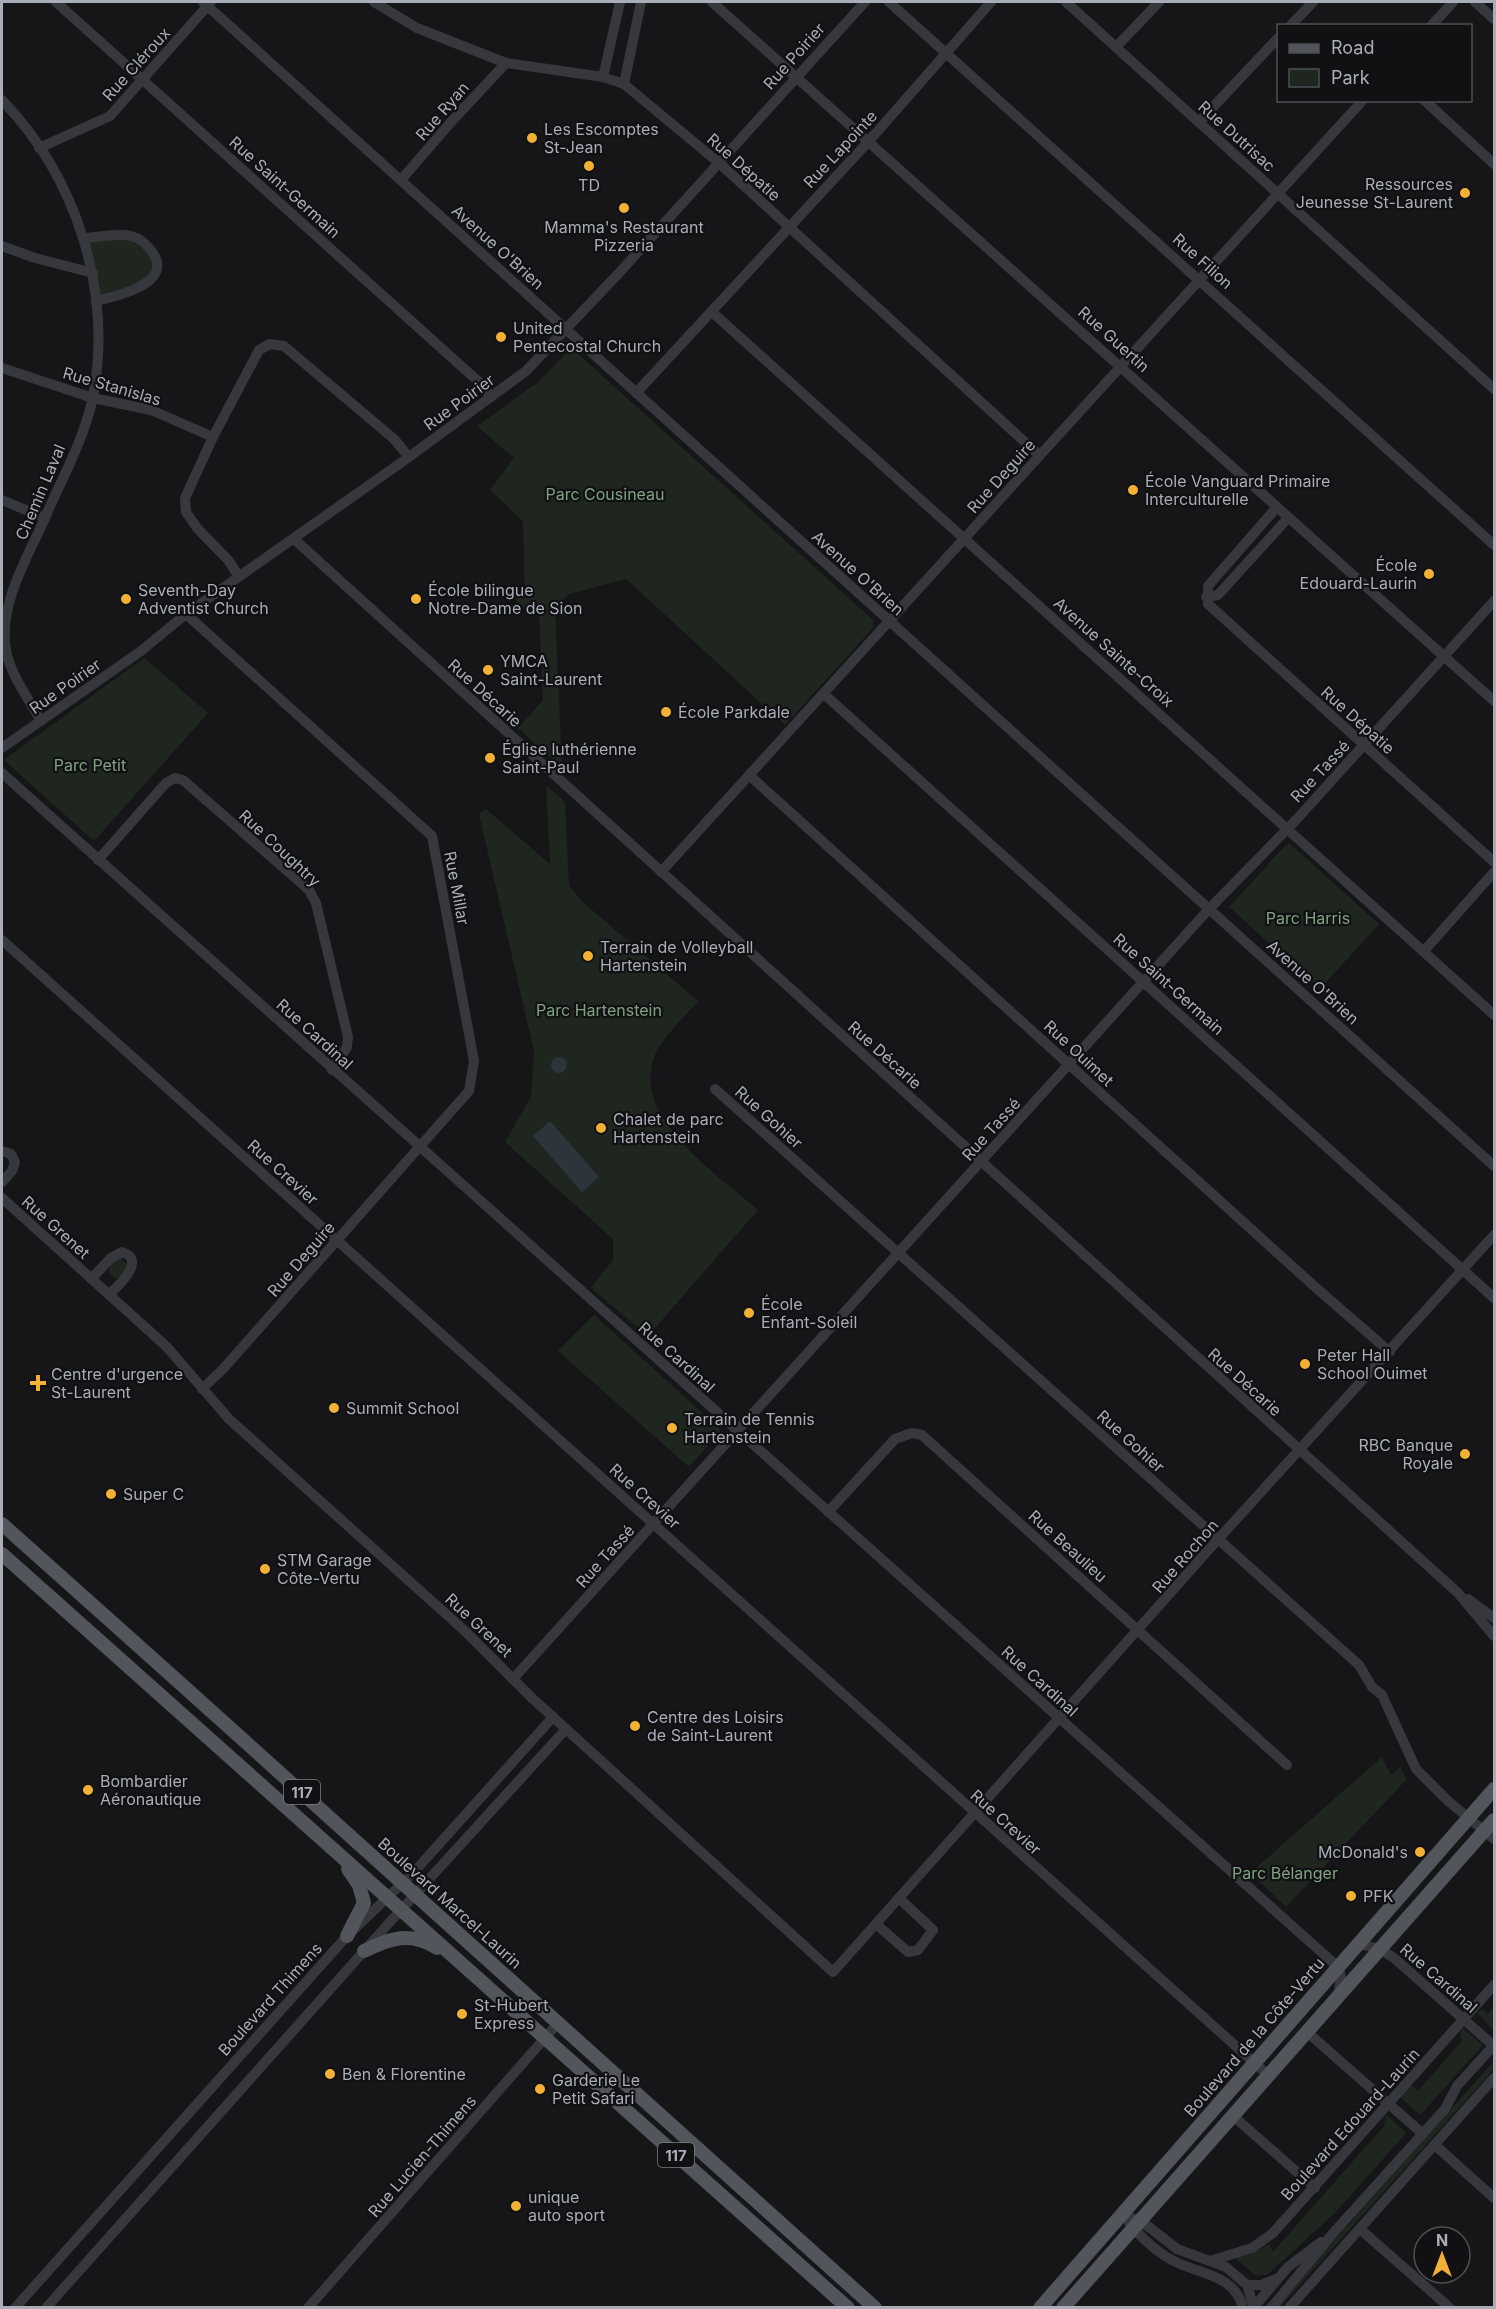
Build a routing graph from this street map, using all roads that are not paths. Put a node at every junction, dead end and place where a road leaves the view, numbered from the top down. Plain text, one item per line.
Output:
1 (56, 2) edge
2 (374, 2) edge
3 (620, 2) edge
4 (641, 2) edge
5 (712, 2) edge
6 (865, 2) edge
7 (889, 2) edge
8 (991, 2) edge
9 (1066, 2) edge
10 (1159, 2) edge
11 (1313, 2) edge
12 (1453, 2) edge
13 (1475, 2) edge
14 (207, 3) edge
15 (1494, 19) edge
16 (1292, 24) edge
17 (1433, 24) edge
18 (1277, 39) edge
19 (1116, 47) junction
20 (947, 52) junction
21 (506, 63) junction
22 (796, 76) junction
23 (603, 77) junction
24 (143, 80) junction
25 (624, 84) junction
26 (2, 100) edge
27 (1362, 102) edge
28 (1426, 102) edge
29 (1199, 122) junction
30 (869, 141) junction
31 (39, 148) junction
32 (719, 164) junction
33 (1494, 164) edge
34 (401, 180) junction
35 (1279, 194) junction
36 (788, 227) junction
37 (85, 238) junction
38 (2, 246) edge
39 (93, 273) junction
40 (1200, 278) junction
41 (96, 301) junction
42 (712, 312) junction
43 (567, 330) junction
44 (1121, 365) junction
45 (2, 368) edge
46 (1494, 389) edge
47 (636, 393) junction
48 (491, 397) junction
49 (93, 398) junction
50 (213, 437) junction
51 (1039, 455) junction
52 (409, 457) junction
53 (2, 500) edge
54 (1277, 507) junction
55 (45, 518) junction
56 (1288, 518) junction
57 (965, 538) junction
58 (294, 539) junction
59 (1494, 545) edge
60 (1241, 550) junction
61 (1250, 558) junction
62 (239, 577) junction
63 (1206, 597) junction
64 (1494, 602) edge
65 (186, 614) junction
66 (4, 618) edge
67 (888, 620) junction
68 (1445, 656) junction
69 (824, 694) junction
70 (1494, 701) edge
71 (41, 721) junction
72 (1364, 745) junction
73 (2, 748) edge
74 (2, 773) edge
75 (749, 775) junction
76 (1288, 828) junction
77 (98, 860) junction
78 (1494, 862) edge
79 (1494, 872) edge
80 (662, 873) junction
81 (1209, 909) junction
82 (2, 940) edge
83 (1424, 951) junction
84 (1144, 981) junction
85 (1494, 1015) edge
86 (1069, 1064) junction
87 (332, 1070) junction
88 (715, 1089) dead end
89 (419, 1148) junction
90 (2, 1151) edge
91 (981, 1162) junction
92 (1494, 1166) edge
93 (2, 1182) edge
94 (2, 1198) edge
95 (1494, 1235) edge
96 (337, 1241) junction
97 (898, 1253) junction
98 (1464, 1270) junction
99 (91, 1279) junction
100 (109, 1295) junction
101 (1494, 1298) edge
102 (1390, 1352) junction
103 (202, 1389) junction
104 (738, 1431) junction
105 (1300, 1450) junction
106 (828, 1512) junction
107 (2, 1524) edge
108 (654, 1524) junction
109 (1219, 1539) junction
110 (2, 1554) edge
111 (1458, 1593) junction
112 (1494, 1618) edge
113 (1139, 1631) junction
114 (1494, 1636) edge
115 (146, 1652) junction
116 (131, 1669) junction
117 (513, 1679) junction
118 (553, 1717) junction
119 (1060, 1720) junction
120 (566, 1729) junction
121 (1287, 1766) dead end
122 (1494, 1789) edge
123 (974, 1813) junction
124 (1469, 1818) junction
125 (1491, 1830) edge
126 (330, 1846) junction
127 (404, 1883) junction
128 (416, 1894) junction
129 (388, 1897) junction
130 (899, 1898) junction
131 (402, 1909) junction
132 (876, 1924) junction
133 (347, 1936) junction
134 (1359, 1944) junction
135 (1380, 1949) junction
136 (364, 1951) junction
137 (459, 1962) junction
138 (1338, 1967) junction
139 (833, 1972) joint
140 (1494, 1985) edge
141 (1338, 1996) junction
142 (1464, 2019) junction
143 (558, 2024) junction
144 (1307, 2032) junction
145 (545, 2039) junction
146 (1494, 2046) edge
147 (1254, 2063) junction
148 (1268, 2075) junction
149 (1494, 2079) edge
150 (1389, 2103) junction
151 (1232, 2115) junction
152 (1423, 2134) junction
153 (1435, 2145) junction
154 (1315, 2188) junction
155 (1494, 2198) edge
156 (1122, 2213) junction
157 (1136, 2225) junction
158 (1360, 2229) junction
159 (1335, 2231) junction
160 (1213, 2260) junction
161 (1276, 2279) junction
162 (1247, 2285) junction
163 (15, 2307) edge
164 (46, 2307) edge
165 (308, 2307) edge
166 (848, 2307) edge
167 (875, 2307) edge
168 (1040, 2307) edge
169 (1063, 2307) edge
170 (1251, 2307) edge
171 (1271, 2307) edge
172 (1289, 2307) edge
173 (1450, 2307) edge

1 - 24 street, Rue Saint-Germain
2 - 21 street, Rue Dépatie
3 - 23 street
4 - 25 street
5 - 22 street, Rue Guertin
6 - 22 street, Rue Poirier
7 - 20 street, Rue Filion
8 - 20 street, Rue Lapointe
9 - 19 street, Rue Dutrisac
10 - 19 street
11 - 16 street
12 - 17 street
13 - 15 street
14 - 24 street, Rue Cléroux
14 - 34 street, Avenue O'Brien
18 - 29 street
19 - 29 street, Rue Dutrisac
20 - 30 street, Rue Lapointe
20 - 40 street, Rue Filion
21 - 23 street, Rue Dépatie
21 - 34 street, Rue Ryan
22 - 30 street, Rue Guertin
22 - 32 street, Rue Poirier
23 - 25 street, Rue Dépatie
24 - 31 street, Rue Cléroux
24 - 48 street, Rue Saint-Germain
25 - 32 street, Rue Dépatie
26 - 31 street, Chemin Laval
27 - 35 street, Rue Deguire
28 - 33 street
29 - 35 street, Rue Dutrisac
30 - 36 street, Rue Lapointe
30 - 44 street, Rue Guertin
31 - 37 street, Chemin Laval
32 - 36 street, Rue Dépatie
32 - 43 street, Rue Poirier
34 - 43 street, Avenue O'Brien
35 - 40 street, Rue Deguire
35 - 46 street, Rue Dutrisac
36 - 42 street, Rue Lapointe
36 - 51 street, Rue Dépatie
37 - 39 street, Chemin Laval
37 - 41 street
38 - 39 street
39 - 41 street, Chemin Laval
40 - 44 street, Rue Deguire
40 - 59 street, Rue Filion
41 - 49 street, Chemin Laval
42 - 47 street, Rue Lapointe
42 - 57 street, Avenue Sainte-Croix
43 - 47 street, Avenue O'Brien
43 - 48 street, Rue Poirier
44 - 51 street, Rue Deguire
44 - 54 street, Rue Guertin
45 - 49 street, Rue Stanislas
47 - 67 street, Avenue O'Brien
48 - 52 street, Rue Poirier
49 - 50 street, Rue Stanislas
49 - 55 street, Chemin Laval
50 - 52 street
50 - 62 street
51 - 57 street, Rue Deguire
52 - 58 street, Rue Poirier
53 - 55 street
54 - 56 street, Rue Guertin
54 - 60 street
55 - 66 street, Chemin Laval
56 - 61 street
56 - 68 street, Rue Guertin
57 - 67 street, Rue Deguire
57 - 76 street, Avenue Sainte-Croix
58 - 62 street, Rue Poirier
58 - 80 street, Rue Décarie
60 - 61 street
60 - 63 street
61 - 63 street
62 - 65 street, Rue Poirier
63 - 72 street, Rue Dépatie
64 - 68 street, Rue Tassé
65 - 71 street, Rue Poirier
65 - 89 street, Rue Millar
66 - 71 street, Chemin Laval
67 - 69 street, Rue Deguire
67 - 81 street, Avenue O'Brien
68 - 70 street, Rue Guertin
68 - 72 street, Rue Tassé
69 - 75 street, Rue Deguire
69 - 84 street, Rue Saint-Germain
71 - 73 street, Rue Poirier
72 - 76 street, Rue Tassé
72 - 78 street, Rue Dépatie
74 - 77 street, Rue Cardinal
75 - 80 street, Rue Deguire
75 - 86 street, Rue Ouimet
76 - 81 street, Rue Tassé
76 - 83 street, Avenue Sainte-Croix
77 - 87 street, Rue Cardinal
77 - 87 street, Rue Coughtry
79 - 83 street
80 - 91 street, Rue Décarie
81 - 84 street, Rue Tassé
81 - 92 street, Avenue O'Brien
82 - 96 street, Rue Crevier
83 - 85 street, Avenue Sainte-Croix
84 - 86 street, Rue Tassé
84 - 98 street, Rue Saint-Germain
86 - 91 street, Rue Tassé
86 - 102 street, Rue Ouimet
87 - 89 street, Rue Cardinal
88 - 97 street, Rue Gohier
89 - 96 street, Rue Deguire
89 - 104 street, Rue Cardinal
90 - 93 street
91 - 97 street, Rue Tassé
91 - 105 street, Rue Décarie
94 - 99 street, Rue Grenet
95 - 98 street, Rue Rochon
96 - 103 street, Rue Deguire
96 - 108 street, Rue Crevier
97 - 104 street, Rue Tassé
97 - 109 street, Rue Gohier
98 - 101 street, Rue Saint-Germain
98 - 102 street, Rue Rochon
99 - 100 street, Rue Grenet
99 - 100 street, Rue Grenet
100 - 103 street, Rue Grenet
102 - 105 street, Rue Rochon
103 - 117 street, Rue Grenet
104 - 106 street, Rue Cardinal
104 - 108 street, Rue Tassé
105 - 109 street, Rue Rochon
105 - 111 street, Rue Décarie
106 - 113 street, Rue Beaulieu
106 - 119 street, Rue Cardinal
107 - 115 main road, Boulevard Marcel-Laurin / 117
108 - 117 street, Rue Tassé
108 - 123 street, Rue Crevier
109 - 113 street, Rue Rochon
109 - 124 street, Rue Gohier
110 - 116 main road, 117
111 - 112 street, Rue Décarie
111 - 114 street, Rue Décarie
113 - 119 street, Rue Rochon
113 - 121 street, Rue Beaulieu
115 - 116 main road
115 - 127 main road, Boulevard Marcel-Laurin / 117
116 - 126 main road, 117
117 - 118 street, Rue Grenet
118 - 120 street, Rue Grenet
118 - 127 street, Boulevard Thimens
119 - 123 street, Rue Rochon
119 - 138 street, Rue Cardinal
120 - 128 street
120 - 139 street, Rue Grenet
122 - 124 main road, Boulevard de la Côte-Vertu
123 - 130 street, Rue Rochon
123 - 147 street, Rue Crevier
124 - 125 street, Rue Gohier
124 - 134 main road, Boulevard de la Côte-Vertu
125 - 135 main road
126 - 129 main road, 117
126 - 133 main road
127 - 128 main road, Boulevard Marcel-Laurin / 117
127 - 129 street, Boulevard Thimens
128 - 131 street
128 - 143 main road, Boulevard Marcel-Laurin / 117
129 - 131 main road, 117
129 - 133 street, Boulevard Thimens
130 - 132 street, Rue Rochon
130 - 132 street
131 - 136 street
131 - 137 main road, 117
132 - 139 street, Rue Rochon
133 - 163 street, Boulevard Thimens
134 - 135 street, Rue Cardinal
134 - 138 main road, Boulevard de la Côte-Vertu
135 - 141 main road
135 - 142 street, Rue Cardinal
136 - 137 main road
136 - 164 street
137 - 145 main road, 117
138 - 141 street
138 - 147 main road, Boulevard de la Côte-Vertu
140 - 142 street, Boulevard Edouard-Laurin
141 - 144 main road
142 - 146 street, Rue Cardinal
142 - 150 street, Boulevard Edouard-Laurin
143 - 145 street, Rue Lucien-Thimens
143 - 167 main road, Boulevard Marcel-Laurin / 117
144 - 148 main road
144 - 150 street
145 - 165 street, Rue Lucien-Thimens
145 - 166 main road, 117
146 - 152 street
147 - 148 street, Rue Crevier
147 - 156 main road, Boulevard de la Côte-Vertu
148 - 151 main road
149 - 153 street
150 - 152 street
150 - 154 street, Boulevard Edouard-Laurin
151 - 154 street
151 - 157 main road
152 - 159 street
153 - 155 street
153 - 158 street
154 - 160 street, Boulevard Edouard-Laurin
156 - 157 street
156 - 168 main road, Boulevard de la Côte-Vertu
157 - 160 street
157 - 169 main road
157 - 170 street
158 - 172 street
158 - 173 street
159 - 161 street
159 - 171 street
160 - 162 street
161 - 162 street
161 - 170 street
162 - 170 street

